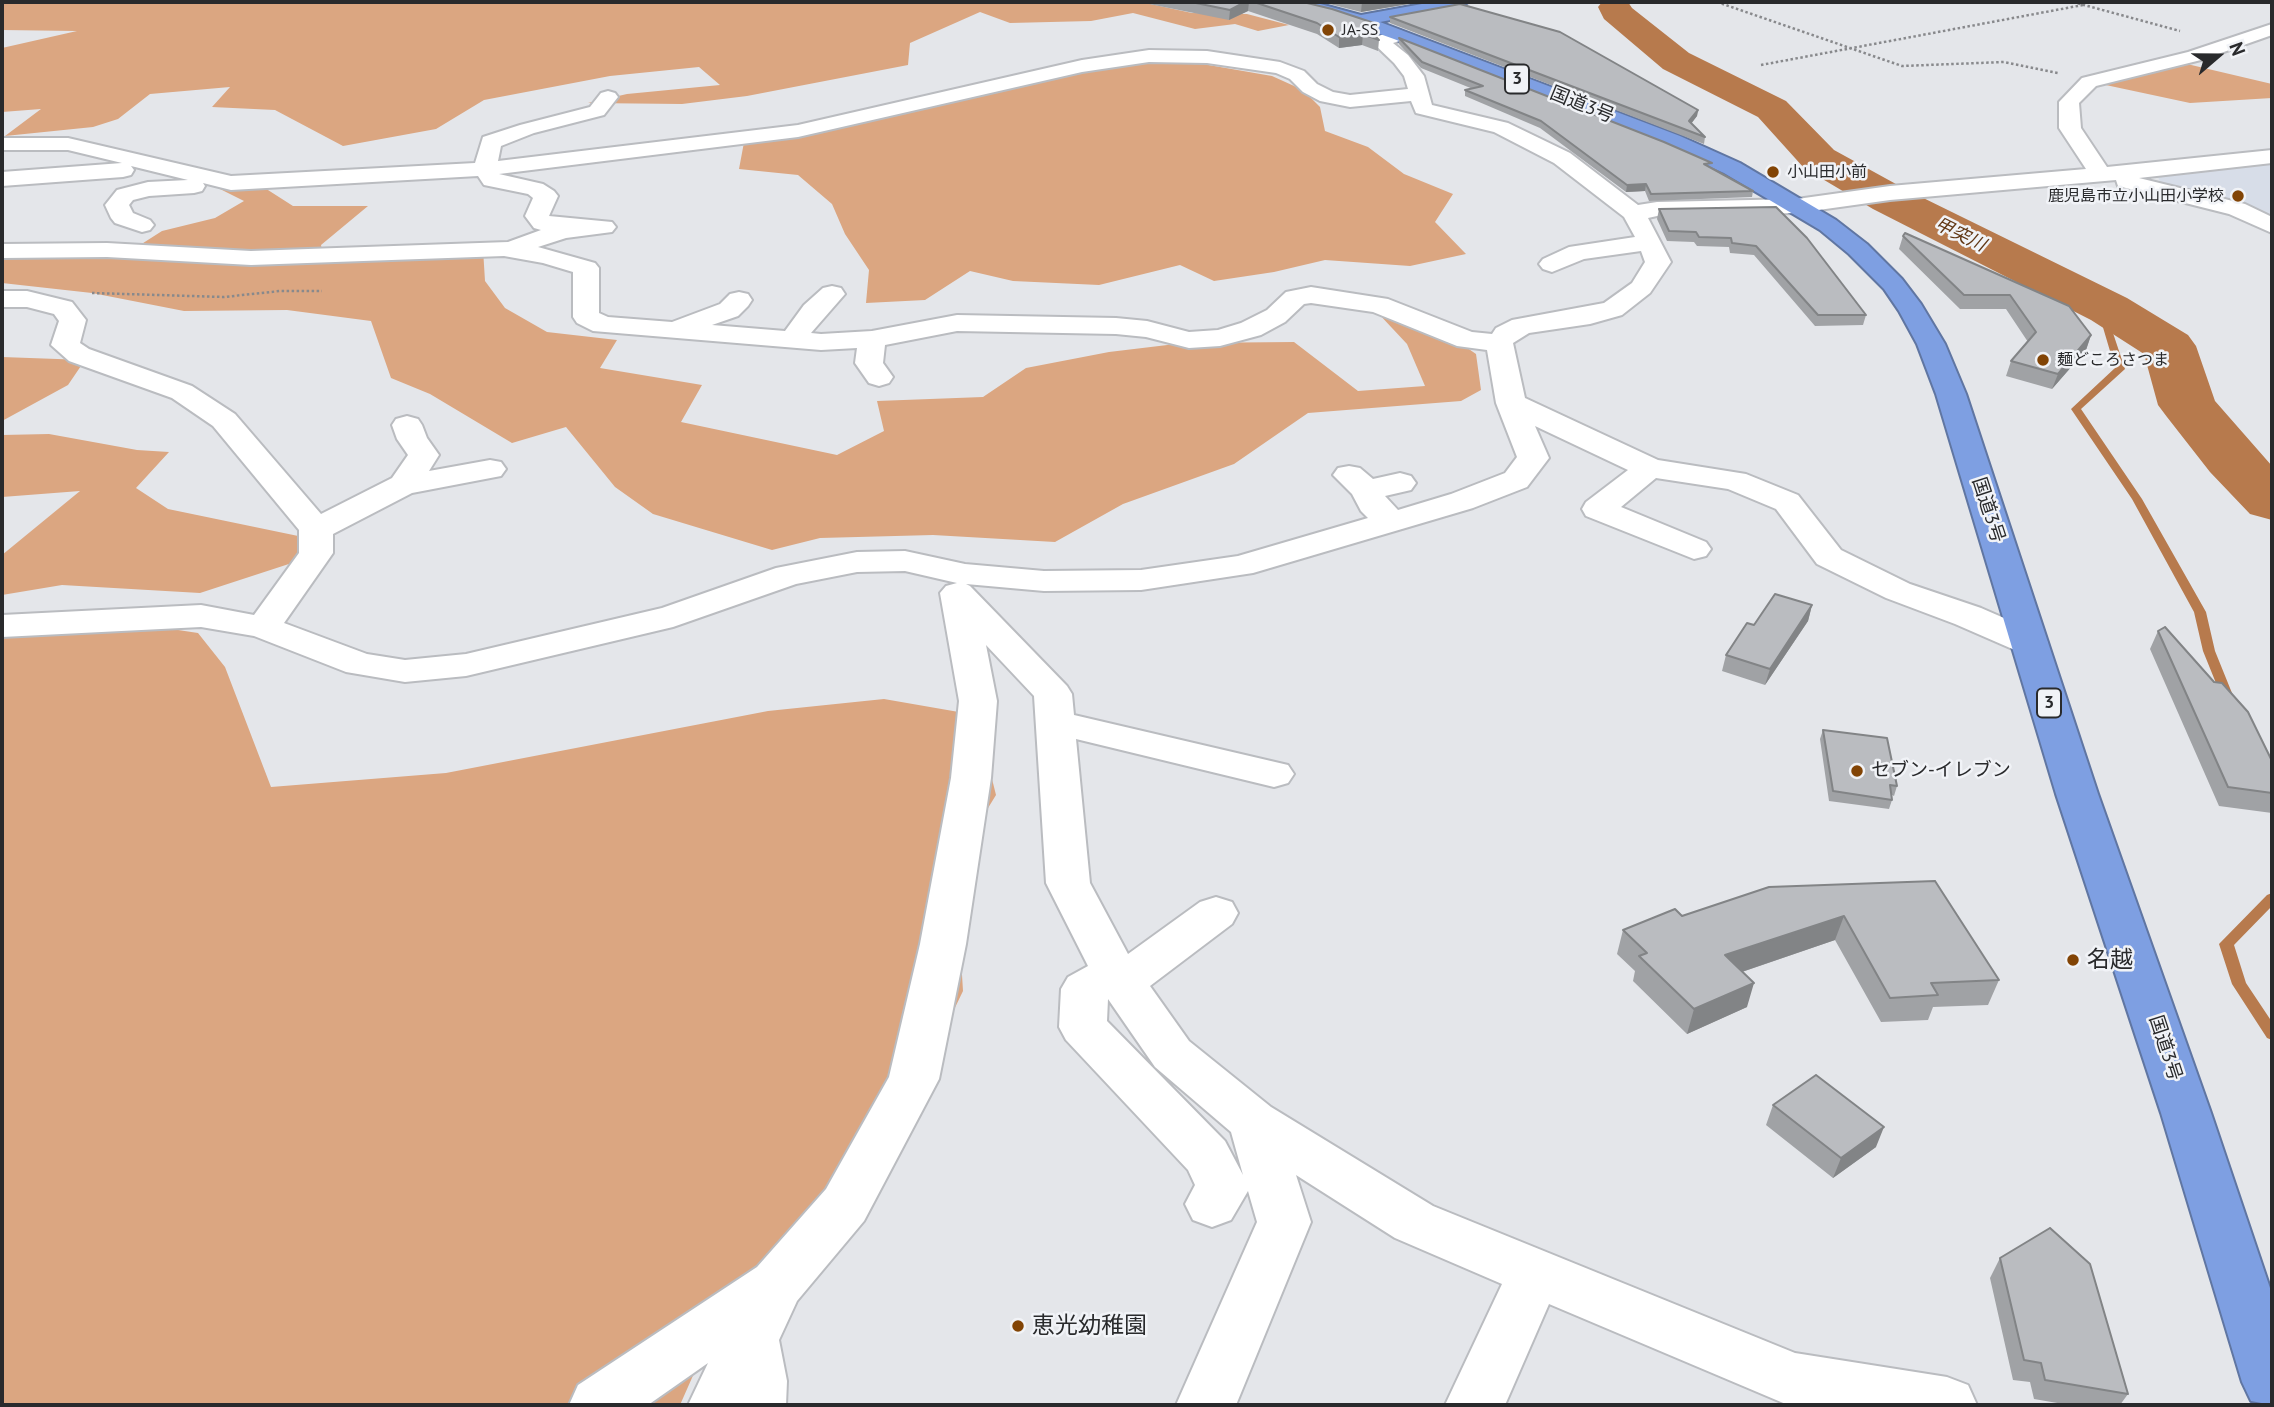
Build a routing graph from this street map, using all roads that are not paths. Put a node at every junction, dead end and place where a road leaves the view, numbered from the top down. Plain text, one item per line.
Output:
1 (1292, 2) edge
2 (1460, 2) edge
3 (1361, 20) junction
4 (2272, 29) edge
5 (1400, 35) junction
6 (1419, 94) junction
7 (608, 97) dead end
8 (510, 120) dead end
9 (491, 142) junction
10 (2, 144) edge
11 (2272, 156) edge
12 (160, 167) junction
13 (485, 169) junction
14 (2100, 174) junction
15 (2, 179) edge
16 (230, 183) junction
17 (1797, 206) junction
18 (1633, 213) junction
19 (142, 225) dead end
20 (2272, 226) edge
21 (1650, 242) junction
22 (512, 250) junction
23 (2, 251) edge
24 (1556, 255) dead end
25 (832, 295) dead end
26 (2, 299) edge
27 (739, 300) dead end
28 (672, 331) junction
29 (872, 339) junction
30 (792, 340) junction
31 (1499, 343) junction
32 (879, 377) dead end
33 (1511, 403) junction
34 (407, 425) dead end
35 (1650, 468) junction
36 (490, 469) dead end
37 (1400, 483) dead end
38 (402, 485) junction
39 (1392, 522) junction
40 (316, 529) junction
41 (1694, 549) dead end
42 (961, 584) junction
43 (2, 626) edge
44 (263, 627) junction
45 (2030, 643) junction
46 (1054, 722) junction
47 (1274, 774) dead end
48 (1216, 913) dead end
49 (1118, 978) junction
50 (1252, 1121) junction
51 (1212, 1204) dead end
52 (1535, 1273) junction
53 (777, 1284) junction
54 (750, 1341) junction
55 (2272, 1381) edge
56 (599, 1405) edge
57 (718, 1405) edge
58 (756, 1405) edge
59 (1206, 1405) edge
60 (1475, 1405) edge
61 (1947, 1405) edge

1 - 3 highway, 国道3号 / 3
2 - 3 highway
3 - 5 highway, 国道3号 / 3
4 - 14 street
5 - 6 street
5 - 17 highway, 国道3号 / 3
6 - 13 street
6 - 18 street
7 - 9 street
8 - 9 street
9 - 13 street
10 - 12 street
11 - 14 street
12 - 15 street
12 - 16 street
13 - 16 street
13 - 22 street
14 - 17 street
14 - 20 street
16 - 19 street
17 - 18 street
17 - 45 highway, 国道3号 / 3
18 - 21 street
21 - 24 street
21 - 31 street
22 - 23 street
22 - 28 street
25 - 30 street
26 - 40 street
27 - 28 street
28 - 30 street
29 - 30 street
29 - 31 street
29 - 32 street
31 - 33 street
33 - 35 street
33 - 39 street
34 - 38 street
35 - 41 street
35 - 45 street
36 - 38 street
37 - 39 street
38 - 40 street
39 - 42 street
40 - 44 street
42 - 44 street
42 - 46 street
42 - 53 street
43 - 44 street
45 - 55 highway, 国道3号 / 3
46 - 47 street
46 - 49 street
48 - 49 street
49 - 50 street
49 - 51 street
50 - 52 street
50 - 59 street
52 - 60 street
52 - 61 street
53 - 54 street
53 - 56 street
54 - 57 street
54 - 58 street

